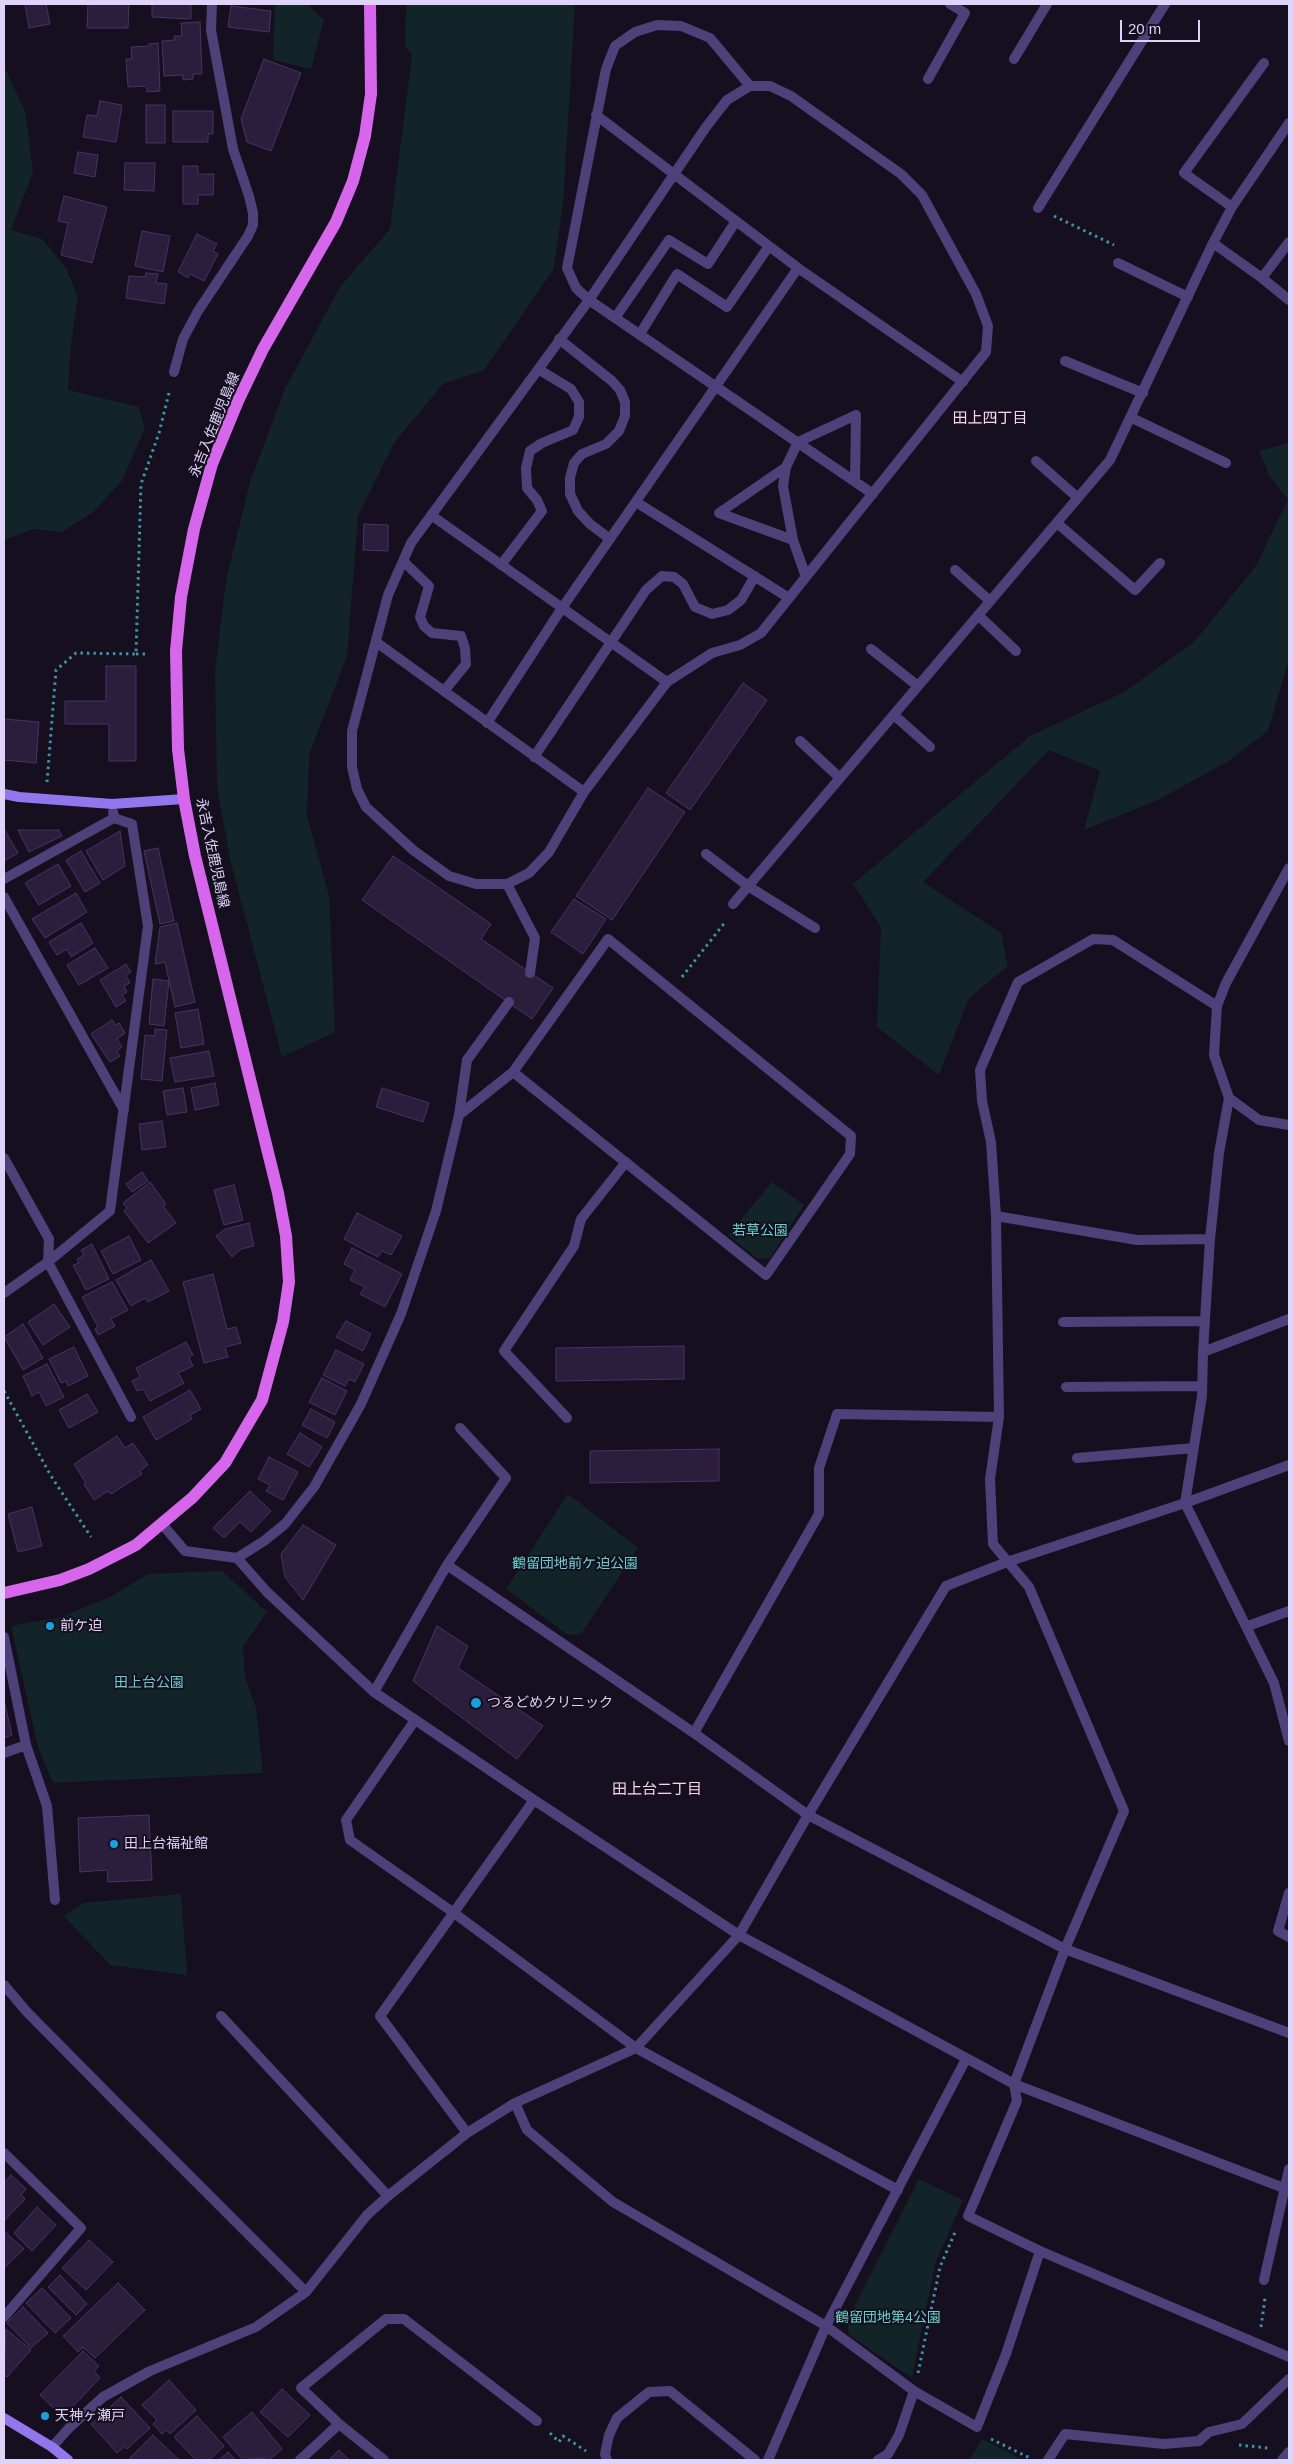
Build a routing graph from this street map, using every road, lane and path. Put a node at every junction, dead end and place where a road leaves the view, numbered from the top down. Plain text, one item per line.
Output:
1 (212, 4) edge
2 (370, 4) edge
3 (950, 4) edge
4 (1047, 4) edge
5 (1165, 4) edge
6 (1014, 59) dead end
7 (1264, 63) dead end
8 (928, 79) dead end
9 (750, 86) junction
10 (596, 115) junction
11 (1289, 123) edge
12 (675, 175) junction
13 (1232, 207) junction
14 (1038, 208) joint
15 (736, 221) junction
16 (1289, 242) edge
17 (1213, 243) junction
18 (768, 246) junction
19 (1118, 263) joint
20 (798, 268) junction
21 (1262, 278) junction
22 (1188, 297) junction
23 (588, 300) junction
24 (1289, 300) edge
25 (615, 318) junction
26 (640, 334) junction
27 (559, 340) junction
28 (1065, 361) dead end
29 (538, 369) junction
30 (174, 372) joint
31 (963, 382) junction
32 (717, 386) junction
33 (1143, 394) junction
34 (1132, 418) junction
35 (798, 442) junction
36 (1036, 461) dead end
37 (1226, 464) dead end
38 (786, 467) junction
39 (855, 482) junction
40 (873, 494) junction
41 (1078, 498) junction
42 (636, 502) junction
43 (431, 515) junction
44 (1057, 523) junction
45 (610, 539) junction
46 (793, 540) junction
47 (403, 561) junction
48 (1160, 564) dead end
49 (501, 565) junction
50 (955, 570) dead end
51 (755, 576) junction
52 (806, 577) junction
53 (789, 598) junction
54 (990, 601) junction
55 (562, 608) junction
56 (978, 615) junction
57 (376, 642) junction
58 (612, 643) junction
59 (871, 649) dead end
60 (1016, 651) dead end
61 (136, 654) junction
62 (148, 654) dead end
63 (667, 682) junction
64 (918, 686) junction
65 (444, 691) junction
66 (894, 715) junction
67 (487, 723) junction
68 (800, 741) dead end
69 (930, 747) dead end
70 (534, 756) junction
71 (840, 778) junction
72 (584, 792) junction
73 (4, 794) edge
74 (46, 800) junction
75 (184, 800) junction
76 (112, 804) junction
77 (114, 818) junction
78 (706, 854) dead end
79 (1289, 868) edge
80 (4, 879) edge
81 (507, 884) junction
82 (748, 886) junction
83 (4, 897) edge
84 (732, 904) joint
85 (815, 928) dead end
86 (530, 972) dead end
87 (672, 989) junction
88 (509, 1002) dead end
89 (1216, 1006) junction
90 (514, 1072) junction
91 (1229, 1098) junction
92 (124, 1110) junction
93 (458, 1115) junction
94 (1289, 1125) edge
95 (4, 1158) edge
96 (626, 1162) junction
97 (996, 1216) junction
98 (1210, 1239) junction
99 (48, 1262) junction
100 (4, 1293) edge
101 (1289, 1319) edge
102 (1205, 1320) junction
103 (1063, 1322) dead end
104 (1202, 1352) junction
105 (1202, 1386) junction
106 (1066, 1387) dead end
107 (4, 1391) edge
108 (131, 1417) dead end
109 (567, 1418) dead end
110 (999, 1418) junction
111 (460, 1428) dead end
112 (1194, 1448) junction
113 (1077, 1458) dead end
114 (1289, 1465) edge
115 (1186, 1503) junction
116 (162, 1524) junction
117 (91, 1536) dead end
118 (237, 1558) junction
119 (1007, 1562) junction
120 (447, 1565) junction
121 (4, 1593) edge
122 (1289, 1611) edge
123 (1248, 1626) junction
124 (4, 1637) edge
125 (374, 1692) junction
126 (415, 1720) junction
127 (694, 1733) junction
128 (1289, 1741) edge
129 (26, 1745) junction
130 (4, 1754) edge
131 (534, 1800) junction
132 (808, 1816) junction
133 (1289, 1893) edge
134 (55, 1900) dead end
135 (454, 1913) junction
136 (739, 1935) junction
137 (1289, 1937) edge
138 (1065, 1949) junction
139 (4, 1985) edge
140 (221, 2016) dead end
141 (1289, 2033) edge
142 (636, 2048) junction
143 (966, 2058) junction
144 (1014, 2084) junction
145 (515, 2103) junction
146 (467, 2133) junction
147 (4, 2153) edge
148 (1289, 2169) edge
149 (898, 2190) junction
150 (1287, 2190) edge
151 (388, 2196) junction
152 (968, 2216) junction
153 (1040, 2251) junction
154 (1264, 2280) joint
155 (306, 2292) junction
156 (4, 2317) edge
157 (826, 2326) junction
158 (1259, 2344) junction
159 (1289, 2357) edge
160 (1289, 2379) edge
161 (914, 2391) junction
162 (4, 2418) edge
163 (537, 2421) joint
164 (340, 2424) junction
165 (977, 2427) junction
166 (609, 2435) junction
167 (1235, 2445) dead end
168 (52, 2447) junction
169 (1271, 2449) dead end
170 (1289, 2452) edge
171 (62, 2459) edge
172 (300, 2460) edge
173 (384, 2460) edge
174 (607, 2460) edge
175 (755, 2460) edge
176 (768, 2460) edge
177 (878, 2460) edge
178 (1034, 2460) edge
179 (1048, 2460) edge
180 (1282, 2460) edge

1 - 30 street
2 - 75 main road, 永吉入佐鹿児島線
3 - 8 street
4 - 6 street
5 - 14 street
7 - 13 street
9 - 10 street
9 - 12 street
9 - 31 street
10 - 12 street
10 - 23 street
11 - 13 street
12 - 15 street
12 - 23 street
13 - 17 street
14 - 19 path
15 - 18 street
15 - 25 street
16 - 21 street
17 - 21 street
17 - 22 street
18 - 20 street
18 - 26 street
19 - 22 street
20 - 31 street
20 - 32 street
21 - 24 street
22 - 33 street
23 - 25 street
23 - 27 street
25 - 26 street
26 - 32 street
27 - 29 street
27 - 45 street
28 - 33 street
29 - 43 street
29 - 49 street
30 - 61 path
31 - 40 street
32 - 35 street
32 - 42 street
33 - 34 street
34 - 37 street
34 - 41 street
35 - 38 street
35 - 39 street
35 - 39 street
36 - 41 street
38 - 46 street
38 - 46 street
39 - 40 street
40 - 52 street
41 - 44 street
42 - 45 street
42 - 51 street
43 - 47 street
43 - 49 street
44 - 48 street
44 - 54 street
45 - 55 street
46 - 52 street
47 - 57 street
47 - 65 street
49 - 55 street
50 - 54 street
51 - 53 street
51 - 58 street
52 - 53 street
53 - 63 street
54 - 56 street
55 - 58 street
55 - 67 street
56 - 60 street
56 - 64 street
57 - 65 street
57 - 81 street
58 - 63 street
58 - 70 street
59 - 64 street
61 - 62 path
61 - 74 path
63 - 72 street
64 - 66 street
65 - 67 street
66 - 69 street
66 - 71 street
67 - 70 street
68 - 71 street
70 - 72 street
71 - 82 street
72 - 81 street
73 - 74 street
74 - 76 street
75 - 76 street
75 - 116 main road, 永吉入佐鹿児島線
76 - 77 street
77 - 80 street
77 - 92 street
78 - 82 street
79 - 89 street
81 - 86 street
82 - 84 street
82 - 85 street
83 - 92 street
84 - 87 path
87 - 90 street
87 - 96 street
88 - 93 street
89 - 91 street
89 - 97 street
90 - 93 street
90 - 96 street
91 - 94 street
91 - 98 street
92 - 99 street
93 - 118 street
95 - 99 street
96 - 109 street
97 - 98 street
97 - 110 street
98 - 102 street
99 - 100 street
99 - 108 street
101 - 104 street
102 - 103 street
102 - 104 street
104 - 105 street
105 - 106 street
105 - 112 street
107 - 117 path
110 - 119 street
110 - 127 street
111 - 120 street
112 - 113 street
112 - 115 street
114 - 115 street
115 - 119 street
115 - 123 street
116 - 118 street
116 - 121 main road, 永吉入佐鹿児島線
118 - 125 street
119 - 132 street
119 - 138 street
120 - 125 street
120 - 127 street
122 - 123 street
123 - 128 street
124 - 129 street
125 - 126 street
126 - 131 street
126 - 135 street
127 - 132 street
129 - 130 street
129 - 134 street
131 - 135 street
131 - 136 street
132 - 136 street
132 - 138 street
133 - 137 street
135 - 142 street
135 - 146 street
136 - 142 street
136 - 143 street
138 - 141 street
138 - 144 street
139 - 155 street
140 - 151 street
142 - 145 street
142 - 149 street
143 - 144 street
143 - 149 street
144 - 150 street
144 - 152 street
145 - 146 street
145 - 157 street
146 - 151 street
147 - 156 street
148 - 150 street
149 - 157 street
150 - 154 street
151 - 155 street
152 - 153 street
152 - 161 path
153 - 158 street
153 - 165 street
154 - 158 path
155 - 168 street
157 - 161 street
157 - 176 street
158 - 159 street
160 - 179 street
161 - 165 street
161 - 177 street
162 - 168 street
163 - 164 street
163 - 166 path
164 - 172 street
164 - 173 street
165 - 178 path
166 - 174 street
166 - 175 street
167 - 169 path
168 - 171 street
170 - 180 street

